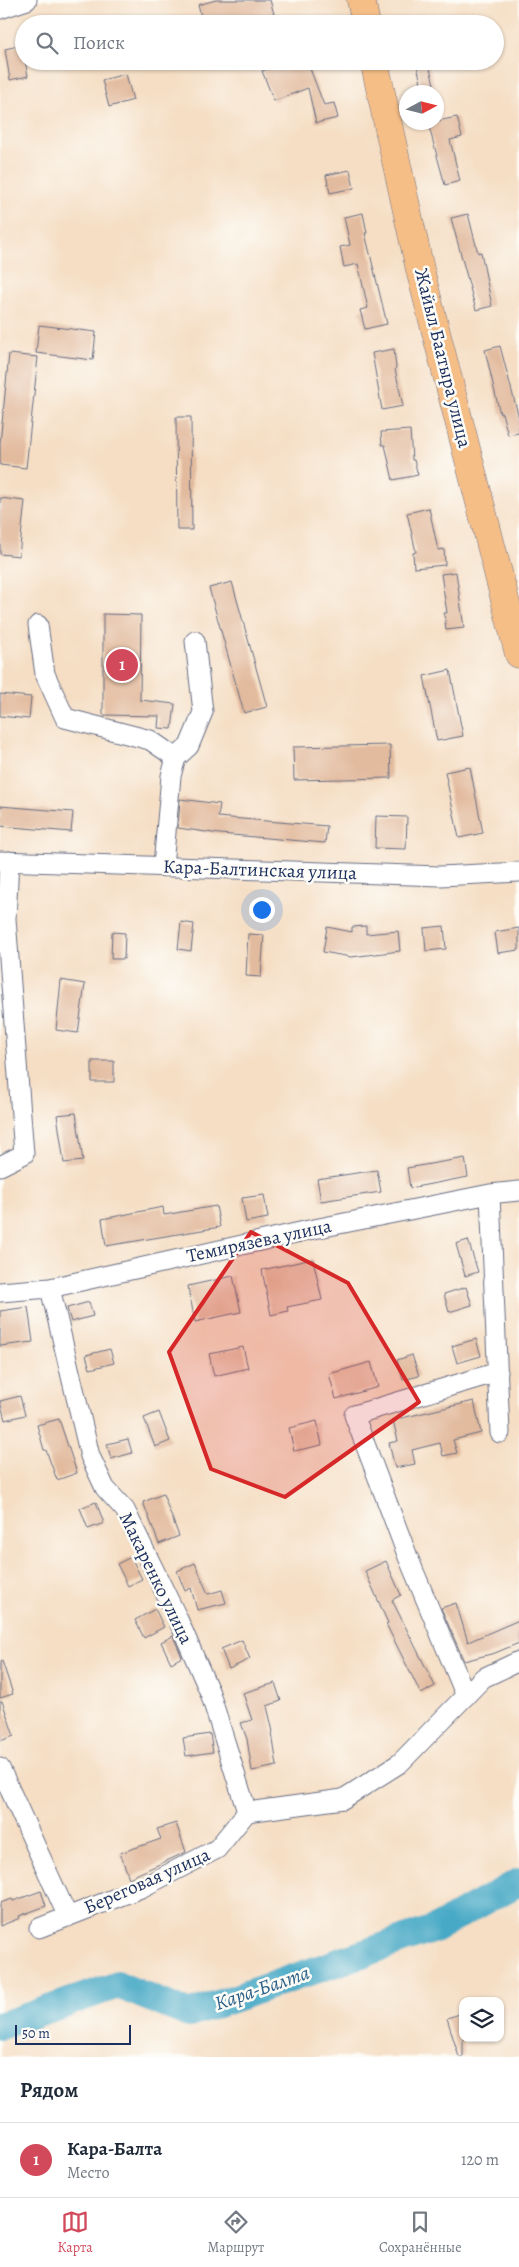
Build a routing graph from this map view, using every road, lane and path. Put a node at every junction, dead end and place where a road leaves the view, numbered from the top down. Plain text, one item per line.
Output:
1 (27, 0) edge
2 (361, 0) edge
3 (0, 8) edge
4 (364, 15) edge
5 (376, 70) edge
6 (38, 625) dead end
7 (195, 641) dead end
8 (519, 654) edge
9 (176, 758) junction
10 (4, 861) edge
11 (163, 866) junction
12 (519, 872) edge
13 (0, 1166) edge
14 (519, 1191) edge
15 (490, 1194) junction
16 (50, 1288) junction
17 (0, 1292) edge
18 (498, 1372) junction
19 (500, 1433) dead end
20 (519, 1661) edge
21 (466, 1696) junction
22 (0, 1768) edge
23 (246, 1812) junction
24 (68, 1917) junction
25 (39, 1928) dead end

1 - 3 street
2 - 4 highway
5 - 8 highway, Жайыл Баатыра улица
6 - 9 street
7 - 9 street
9 - 11 street
10 - 11 street, Кара-Балтинская улица
10 - 13 street
11 - 12 street, Кара-Балтинская улица
14 - 15 street, Темирязева улица
15 - 16 street, Темирязева улица
15 - 18 street
16 - 17 street, Темирязева улица
16 - 23 street, Макаренко улица
18 - 19 street
18 - 21 street
20 - 21 street
21 - 23 street
22 - 24 street
23 - 24 street, Береговая улица
24 - 25 street, Береговая улица

